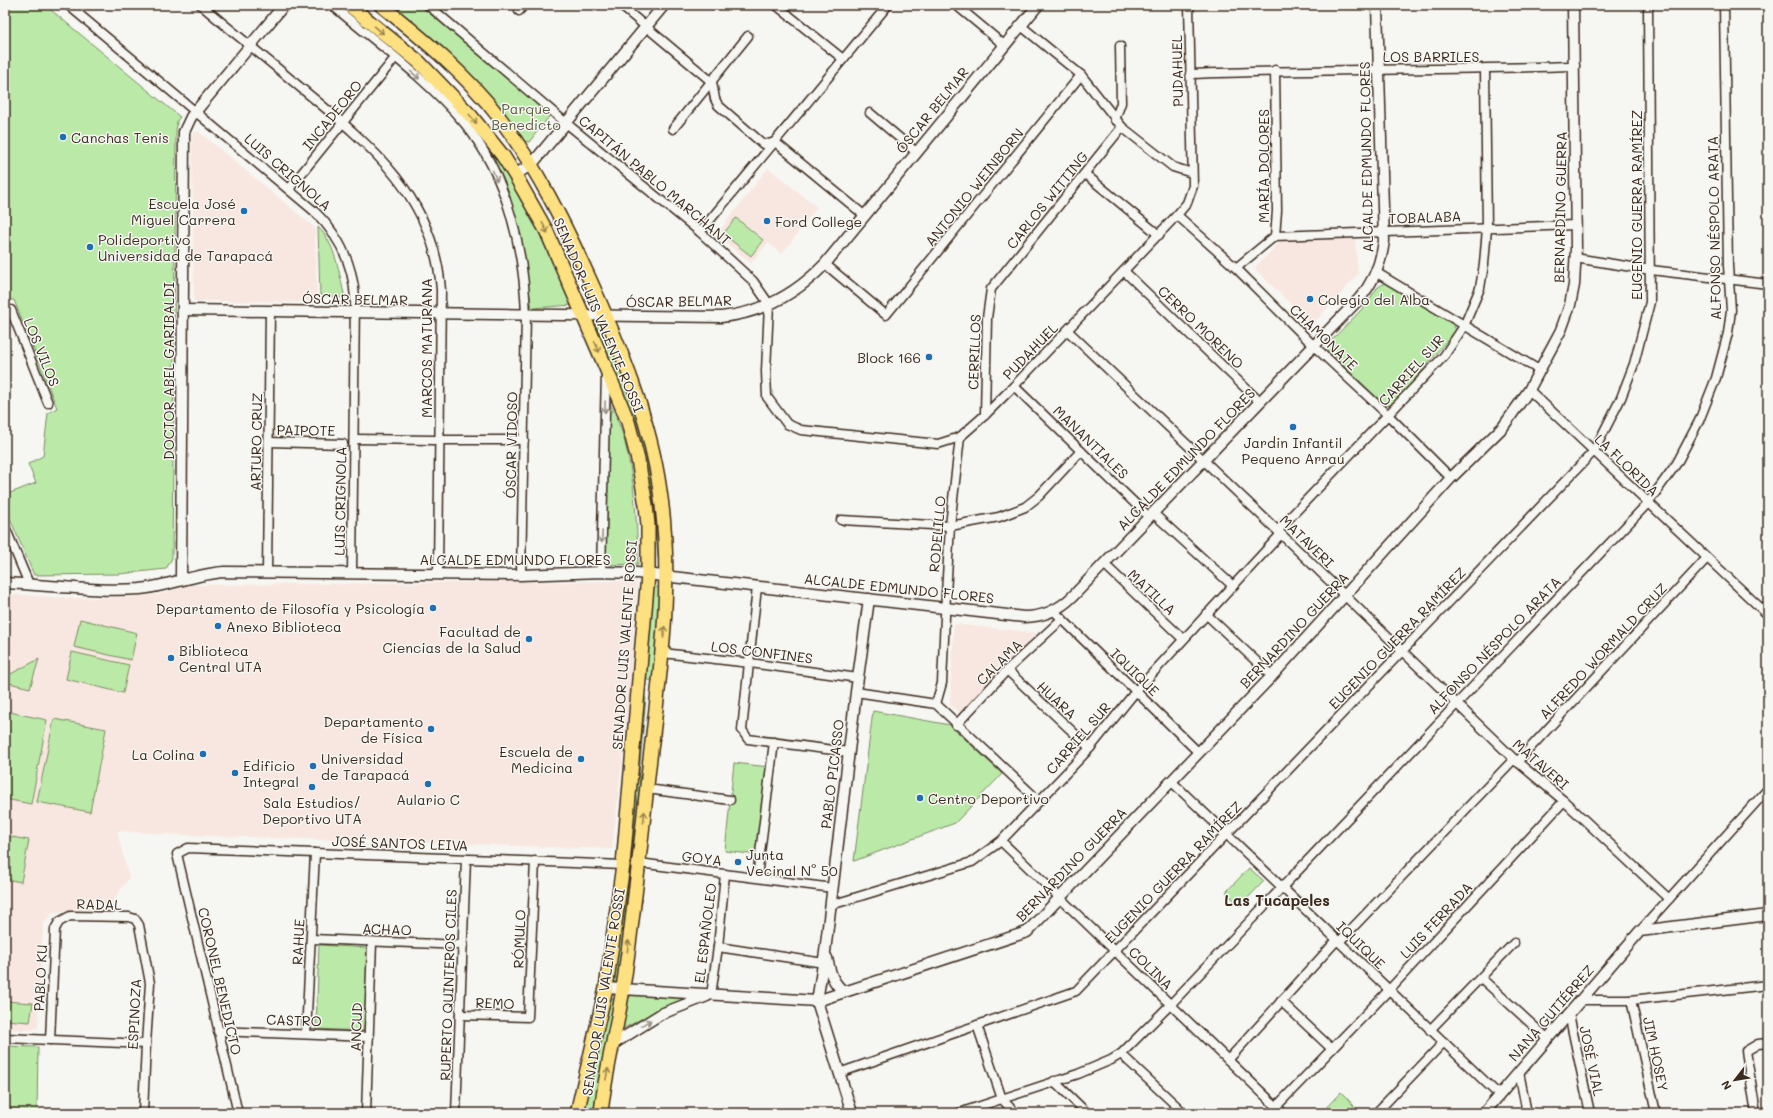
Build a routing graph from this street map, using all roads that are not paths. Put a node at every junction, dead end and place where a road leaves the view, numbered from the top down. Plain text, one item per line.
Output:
1 (68, 5) edge
2 (201, 5) edge
3 (284, 5) edge
4 (332, 5) edge
5 (349, 5) edge
6 (382, 5) edge
7 (428, 5) edge
8 (620, 5) edge
9 (664, 5) edge
10 (776, 5) edge
11 (888, 5) edge
12 (956, 5) edge
13 (1038, 5) edge
14 (1189, 5) edge
15 (1377, 5) edge
16 (1573, 5) edge
17 (1648, 5) edge
18 (1724, 5) edge
19 (1020, 25) junction
20 (646, 27) junction
21 (748, 36) dead end
22 (1004, 45) junction
23 (250, 46) junction
24 (1120, 46) dead end
25 (395, 58) junction
26 (843, 59) junction
27 (1575, 66) junction
28 (1379, 69) junction
29 (1485, 69) junction
30 (1275, 70) junction
31 (1190, 74) junction
32 (1081, 75) junction
33 (712, 82) junction
34 (196, 111) junction
35 (870, 113) dead end
36 (1115, 120) junction
37 (343, 122) junction
38 (566, 123) junction
39 (1122, 128) junction
40 (673, 129) dead end
41 (775, 142) junction
42 (916, 152) junction
43 (532, 164) junction
44 (1192, 173) junction
45 (1085, 174) junction
46 (515, 175) junction
47 (289, 189) junction
48 (864, 215) junction
49 (1178, 215) junction
50 (1576, 225) junction
51 (1487, 228) junction
52 (1384, 231) junction
53 (700, 232) junction
54 (1159, 235) junction
55 (1275, 236) junction
56 (1575, 258) junction
57 (825, 264) junction
58 (1236, 268) junction
59 (1650, 270) junction
60 (1124, 271) junction
61 (1377, 273) junction
62 (1730, 279) junction
63 (1768, 284) edge
64 (991, 289) joint
65 (769, 304) junction
66 (183, 310) junction
67 (8, 311) edge
68 (270, 312) junction
69 (355, 312) junction
70 (441, 314) junction
71 (526, 315) junction
72 (583, 315) junction
73 (605, 316) junction
74 (1464, 326) junction
75 (1068, 330) junction
76 (1314, 346) junction
77 (606, 368) junction
78 (1539, 370) junction
79 (1014, 386) junction
80 (1529, 390) junction
81 (1260, 402) junction
82 (48, 403) dead end
83 (985, 415) junction
84 (1389, 416) junction
85 (960, 437) junction
86 (354, 439) junction
87 (437, 440) junction
88 (524, 440) junction
89 (269, 442) junction
90 (343, 444) dead end
91 (1081, 451) junction
92 (1594, 451) junction
93 (1204, 460) junction
94 (1452, 478) junction
95 (1648, 503) junction
96 (1151, 515) junction
97 (841, 520) dead end
98 (950, 526) junction
99 (5, 527) edge
100 (1280, 532) junction
101 (1707, 558) junction
102 (1104, 564) junction
103 (267, 572) junction
104 (601, 572) junction
105 (352, 573) junction
106 (438, 574) junction
107 (521, 575) junction
108 (648, 575) junction
109 (667, 576) junction
110 (181, 580) junction
111 (5, 583) edge
112 (29, 584) junction
113 (1233, 586) junction
114 (757, 587) junction
115 (1345, 596) junction
116 (869, 599) junction
117 (946, 608) junction
118 (1054, 611) junction
119 (1206, 614) junction
120 (1768, 615) edge
121 (1062, 619) junction
122 (1183, 639) junction
123 (1402, 651) junction
124 (663, 653) junction
125 (750, 663) junction
126 (1007, 670) junction
127 (1272, 676) junction
128 (858, 678) junction
129 (639, 686) junction
130 (658, 688) junction
131 (1136, 691) junction
132 (856, 692) junction
133 (936, 704) junction
134 (1456, 704) junction
135 (956, 725) junction
136 (774, 742) junction
137 (1090, 748) junction
138 (849, 752) junction
139 (1198, 752) junction
140 (1515, 760) junction
141 (1171, 781) junction
142 (647, 789) junction
143 (1768, 789) edge
144 (730, 800) dead end
145 (1039, 801) junction
146 (1564, 801) junction
147 (1227, 834) junction
148 (1001, 841) junction
149 (315, 853) junction
150 (177, 854) joint
151 (466, 858) junction
152 (535, 861) junction
153 (639, 863) junction
154 (623, 865) junction
155 (725, 874) junction
156 (757, 877) junction
157 (1282, 887) junction
158 (833, 888) junction
159 (1060, 898) junction
160 (1669, 899) junction
161 (831, 905) junction
162 (1768, 915) edge
163 (136, 919) joint
164 (62, 920) joint
165 (1640, 931) junction
166 (311, 939) junction
167 (1338, 941) junction
168 (372, 942) junction
169 (1514, 943) dead end
170 (463, 945) junction
171 (718, 947) junction
172 (1115, 951) junction
173 (825, 958) junction
174 (1481, 978) junction
175 (1768, 985) edge
176 (606, 988) junction
177 (623, 990) junction
178 (1389, 990) junction
179 (844, 992) junction
180 (711, 995) junction
181 (1580, 1000) junction
182 (1631, 1000) junction
183 (817, 1001) junction
184 (1281, 1002) junction
185 (1170, 1005) junction
186 (1569, 1014) junction
187 (460, 1015) junction
188 (528, 1017) joint
189 (977, 1025) junction
190 (218, 1030) junction
191 (1430, 1030) junction
192 (306, 1034) junction
193 (369, 1037) junction
194 (5, 1038) edge
195 (1548, 1039) junction
196 (50, 1040) junction
197 (1444, 1042) junction
198 (1768, 1043) edge
199 (146, 1044) junction
200 (613, 1044) junction
201 (1332, 1049) junction
202 (1121, 1054) junction
203 (1228, 1060) junction
204 (1519, 1072) junction
205 (839, 1073) junction
206 (1054, 1081) junction
207 (1499, 1096) junction
208 (1002, 1099) junction
209 (1276, 1106) junction
210 (143, 1113) edge
211 (238, 1113) edge
212 (366, 1113) edge
213 (456, 1113) edge
214 (577, 1113) edge
215 (601, 1113) edge
216 (852, 1113) edge
217 (959, 1113) edge
218 (1015, 1113) edge
219 (1087, 1113) edge
220 (1184, 1113) edge
221 (1270, 1113) edge
222 (1283, 1113) edge
223 (1376, 1113) edge
224 (1484, 1113) edge
225 (1527, 1113) edge
226 (1590, 1113) edge
227 (1656, 1113) edge
228 (1756, 1113) edge

1 - 34 street, LUIS CRIGNOLA
2 - 23 street, MARCOS MATURANA
3 - 23 street, DOCTOR ABEL GARIBALDI
4 - 25 street, ÓSCAR VIDOSO
5 -> 46 main road, SENADOR LUIS VALENTE ROSSI
6 - 43 main road, SENADOR LUIS VALENTE ROSSI
7 - 38 street, CAPITÁN PABLO MARCHANT
8 - 20 street
9 - 20 street
10 - 26 street
11 - 26 street
12 - 22 street
13 - 19 street, ÓSCAR BELMAR
14 - 31 street, PUDAHUEL
15 - 28 street, ALCALDE EDMUNDO FLORES
16 - 27 street, BERNARDINO GUERRA
17 - 59 street, EUGENIO GUERRA RAMÍREZ
18 - 62 street, ALFONSO NÉSPOLO ARATA
19 - 22 street, ÓSCAR BELMAR
19 - 32 street
20 - 33 street
20 - 38 street
21 - 33 street
22 - 42 street, ÓSCAR BELMAR
23 - 34 street, DOCTOR ABEL GARIBALDI
23 - 37 street, MARCOS MATURANA
24 - 36 street
25 - 37 street, INCADEORO
25 -> 71 street, ÓSCAR VIDOSO
26 - 41 street
27 - 29 street, LOS BARRILES
27 - 50 street, BERNARDINO GUERRA
28 - 29 street, LOS BARRILES
28 - 30 street, LOS BARRILES
28 - 52 street, ALCALDE EDMUNDO FLORES
29 - 51 street, CARRIEL SUR
30 - 31 street, LOS BARRILES
30 - 55 street, MARÍA DOLORES
31 - 44 street, PUDAHUEL
32 - 36 street
32 - 57 street, ANTONIO WEINBORN
33 - 40 street
33 - 41 street
34 - 47 street, LUIS CRIGNOLA
34 - 66 street, DOCTOR ABEL GARIBALDI
35 - 42 street
36 - 39 street
37 - 47 street, INCADEORO
37 - 70 street, MARCOS MATURANA
38 - 43 street
38 - 53 street, CAPITÁN PABLO MARCHANT
39 - 44 street
39 - 45 street, CARLOS WITTING
41 - 48 street
41 - 53 street
42 - 48 street, ÓSCAR BELMAR
43 - 46 street
43 - 73 main road, SENADOR LUIS VALENTE ROSSI
44 - 49 street, PUDAHUEL
45 - 54 street
45 - 64 street, CARLOS WITTING
46 -> 72 main road, SENADOR LUIS VALENTE ROSSI
47 - 69 street, LUIS CRIGNOLA
48 - 57 street, ÓSCAR BELMAR
49 - 54 street, PUDAHUEL
49 - 58 street, CHAMONATE
50 - 51 street, TOBALABA
50 - 56 street, BERNARDINO GUERRA
51 - 52 street, TOBALABA
51 - 74 street, CARRIEL SUR
52 - 55 street, TOBALABA
52 - 61 street, ALCALDE EDMUNDO FLORES
53 - 65 street, CAPITÁN PABLO MARCHANT
54 - 60 street, PUDAHUEL
55 - 58 street, MARÍA DOLORES
56 - 59 street
56 - 78 street, BERNARDINO GUERRA
57 - 65 street, ÓSCAR BELMAR
58 - 76 street, CHAMONATE
59 - 62 street
59 - 92 street, EUGENIO GUERRA RAMÍREZ
60 - 75 street, PUDAHUEL
60 - 81 street, CERRO MORENO
61 - 74 street
61 - 76 street, ALCALDE EDMUNDO FLORES
62 - 63 street
62 - 95 street, ALFONSO NÉSPOLO ARATA
64 - 83 street, CERRILLOS
65 - 73 street, ÓSCAR BELMAR
65 - 85 street, PUDAHUEL
66 - 68 street, ÓSCAR BELMAR
66 - 110 street, DOCTOR ABEL GARIBALDI
67 - 82 street, LOS VILOS
68 - 69 street, ÓSCAR BELMAR
68 - 89 street, ARTURO CRUZ
69 - 70 street, ÓSCAR BELMAR
69 - 86 street, LUIS CRIGNOLA
70 - 71 street, ÓSCAR BELMAR
70 - 87 street, MARCOS MATURANA
71 - 72 street, ÓSCAR BELMAR
71 - 88 street, ÓSCAR VIDOSO
72 - 73 street, ÓSCAR BELMAR
72 -> 77 main road, SENADOR LUIS VALENTE ROSSI
73 - 109 main road, SENADOR LUIS VALENTE ROSSI
74 - 78 street
74 - 84 street, CARRIEL SUR
75 - 79 street, PUDAHUEL
75 - 93 street, MATAVERI
76 - 81 street, ALCALDE EDMUNDO FLORES
76 - 84 street, CHAMONATE
77 -> 104 street
77 - 108 main road, SENADOR LUIS VALENTE ROSSI
78 - 80 street, BERNARDINO GUERRA
79 - 83 street, PUDAHUEL
79 - 91 street, MANANTIALES
80 - 92 street, LA FLORIDA
80 - 94 street, BERNARDINO GUERRA
81 - 93 street, ALCALDE EDMUNDO FLORES
83 - 85 street, PUDAHUEL
84 - 94 street, CHAMONATE
84 - 100 street, CARRIEL SUR
85 - 98 street, RODELILLO
86 - 87 street, PAIPOTE
86 - 105 street, LUIS CRIGNOLA
87 - 88 street, PAIPOTE
87 - 106 street, MARCOS MATURANA
88 - 107 street, ÓSCAR VIDOSO
89 - 90 street, PAIPOTE
89 - 103 street, ARTURO CRUZ
91 - 96 street, MANANTIALES
91 - 98 street
92 - 95 street, LA FLORIDA
92 - 123 street, EUGENIO GUERRA RAMÍREZ
93 - 96 street, ALCALDE EDMUNDO FLORES
93 - 100 street, MATAVERI
94 - 115 street, BERNARDINO GUERRA
95 - 101 street, LA FLORIDA
95 - 134 street, ALFONSO NÉSPOLO ARATA
96 - 102 street, ALCALDE EDMUNDO FLORES
96 - 113 street, MANANTIALES
97 - 98 street
98 - 117 street, RODELILLO
99 - 112 street
100 - 113 street, CARRIEL SUR
100 - 115 street, MATAVERI
101 - 120 street, LA FLORIDA
101 - 140 street, ALFREDO WORMALD CRUZ
102 - 118 street, ALCALDE EDMUNDO FLORES
102 - 122 street, MATILLA
103 - 105 street, ALCALDE EDMUNDO FLORES
103 - 110 street, ALCALDE EDMUNDO FLORES
104 - 107 street, ALCALDE EDMUNDO FLORES
104 - 108 street, ALCALDE EDMUNDO FLORES
105 - 106 street, ALCALDE EDMUNDO FLORES
106 - 107 street, ALCALDE EDMUNDO FLORES
108 - 109 street, ALCALDE EDMUNDO FLORES
108 - 129 main road, SENADOR LUIS VALENTE ROSSI
109 - 114 street, ALCALDE EDMUNDO FLORES
124 -> 109 main road, SENADOR LUIS VALENTE ROSSI
110 - 112 street, ALCALDE EDMUNDO FLORES
111 - 112 street, ALCALDE EDMUNDO FLORES
113 - 119 street, CARRIEL SUR
114 - 116 street, ALCALDE EDMUNDO FLORES
114 - 125 street
115 - 123 street, MATAVERI
115 - 127 street, BERNARDINO GUERRA
116 - 117 street, ALCALDE EDMUNDO FLORES
116 - 128 street, PABLO PICASSO
117 - 118 street, ALCALDE EDMUNDO FLORES
117 - 133 street, RODELILLO
118 - 121 street, IQUIQUE
119 - 122 street, CARRIEL SUR
119 - 127 street
121 - 126 street, CALAMA
121 - 131 street, IQUIQUE
122 - 131 street, CARRIEL SUR
123 - 134 street, MATAVERI
123 - 147 street, EUGENIO GUERRA RAMÍREZ
124 - 125 street, LOS CONFINES
124 - 130 main road, SENADOR LUIS VALENTE ROSSI
125 - 128 street, LOS CONFINES
125 - 136 street
126 - 135 street, CALAMA
126 - 137 street, HUARA
127 - 139 street, BERNARDINO GUERRA
128 - 132 street, PABLO PICASSO
129 - 130 main road
129 - 154 main road, SENADOR LUIS VALENTE ROSSI
130 - 142 main road, SENADOR LUIS VALENTE ROSSI
131 - 137 street, CARRIEL SUR
131 - 139 street, IQUIQUE
132 - 133 street
132 - 138 street, PABLO PICASSO
133 - 135 street
134 - 140 street, MATAVERI
134 - 157 street, ALFONSO NÉSPOLO ARATA
135 - 145 street
136 - 138 street
136 - 156 street
137 - 145 street, CARRIEL SUR
138 - 158 street, PABLO PICASSO
139 - 141 street, BERNARDINO GUERRA
140 - 146 street, MATAVERI
140 - 167 street, ALFREDO WORMALD CRUZ
141 - 147 street, IQUIQUE
141 - 159 street, BERNARDINO GUERRA
142 - 144 street
153 -> 142 main road, SENADOR LUIS VALENTE ROSSI
143 - 160 street
145 - 148 street, CARRIEL SUR
146 - 160 street, MATAVERI
146 - 178 street, LUIS FERRADA
147 - 157 street, IQUIQUE
147 - 172 street, EUGENIO GUERRA RAMÍREZ
148 - 159 street, COLINA
148 - 161 street, CARRIEL SUR
149 - 150 street, JOSÉ SANTOS LEIVA
149 - 151 street, JOSÉ SANTOS LEIVA
149 - 166 street, RAHUE
150 - 190 street, CORONEL BENEDICTO
151 - 152 street, JOSÉ SANTOS LEIVA
151 - 170 street, RUPERTO QUINTEROS CILES
152 - 154 street, JOSÉ SANTOS LEIVA
152 - 188 street, RÓMULO
153 - 155 street, GOYA
177 -> 153 main road, SENADOR LUIS VALENTE ROSSI
154 - 176 main road, SENADOR LUIS VALENTE ROSSI
155 - 156 street, GOYA
155 - 171 street, EL ESPAÑOLEO
156 - 158 street, GOYA
157 - 167 street, IQUIQUE
157 - 185 street, ALFONSO NÉSPOLO ARATA
158 - 161 street, PABLO PICASSO
159 - 172 street, COLINA
159 - 179 street, BERNARDINO GUERRA
160 - 165 street
161 - 173 street, PABLO PICASSO
162 - 165 street
163 - 164 street, RADAL
163 - 199 street, ESPINOZA
164 - 196 street, PABLO KU
165 - 181 street, NANA GUTIÉRREZ
166 - 168 street, ACHAO
166 - 192 street, RAHUE
167 - 178 street, IQUIQUE
167 - 184 street, ALFREDO WORMALD CRUZ
168 - 170 street, ACHAO
168 - 193 street, ANCUD
169 - 174 street
170 - 187 street, RUPERTO QUINTEROS CILES
171 - 173 street
171 - 180 street, EL ESPAÑOLEO
172 - 185 street, COLINA
172 - 189 street, EUGENIO GUERRA RAMÍREZ
173 - 179 street, PABLO PICASSO
173 - 183 street, PABLO PICASSO
174 - 191 street
174 - 195 street
175 - 182 street
176 - 177 street, BERNARDINO GUERRA
176 - 214 main road, SENADOR LUIS VALENTE ROSSI
177 - 180 street, BERNARDINO GUERRA
177 - 200 main road, SENADOR LUIS VALENTE ROSSI
178 - 191 street, IQUIQUE
178 - 201 street, LUIS FERRADA
179 - 183 street, BERNARDINO GUERRA
180 - 183 street, BERNARDINO GUERRA
200 -> 180 street, BERNARDINO GUERRA
181 - 182 street
181 - 186 street, NANA GUTIÉRREZ
182 - 227 street, JIM HOSEY
183 - 205 street, PABLO PICASSO
184 - 201 street
184 - 203 street, ALFREDO WORMALD CRUZ
185 - 202 street, ALFONSO NÉSPOLO ARATA
185 - 203 street, COLINA
186 - 195 street, NANA GUTIÉRREZ
186 - 226 street, JOSÉ VIAL
187 - 188 street, REMO
187 - 213 street, RUPERTO QUINTEROS CILES
189 - 205 street, EUGENIO GUERRA RAMÍREZ
189 - 208 street
190 - 192 street, CASTRO
190 - 211 street, CORONEL BENEDICTO
191 - 197 street, IQUIQUE
192 - 193 street, CASTRO
193 - 212 street, ANCUD
194 - 196 street
195 - 204 street, NANA GUTIÉRREZ
196 - 199 street
197 - 207 street, IQUIQUE
197 - 223 street
198 - 228 street
199 - 210 street, ESPINOZA
215 -> 200 main road, SENADOR LUIS VALENTE ROSSI
201 - 209 street, LUIS FERRADA
202 - 206 street, ALFONSO NÉSPOLO ARATA
202 - 220 street
203 - 209 street, COLINA
204 - 207 street, NANA GUTIÉRREZ
204 - 225 street
205 - 216 street, PABLO PICASSO
206 - 208 street, ALFONSO NÉSPOLO ARATA
206 - 219 street
207 - 224 street, NANA GUTIÉRREZ
208 - 217 street, ALFONSO NÉSPOLO ARATA
208 - 218 street
209 - 221 street, LUIS FERRADA
209 - 222 street, COLINA

